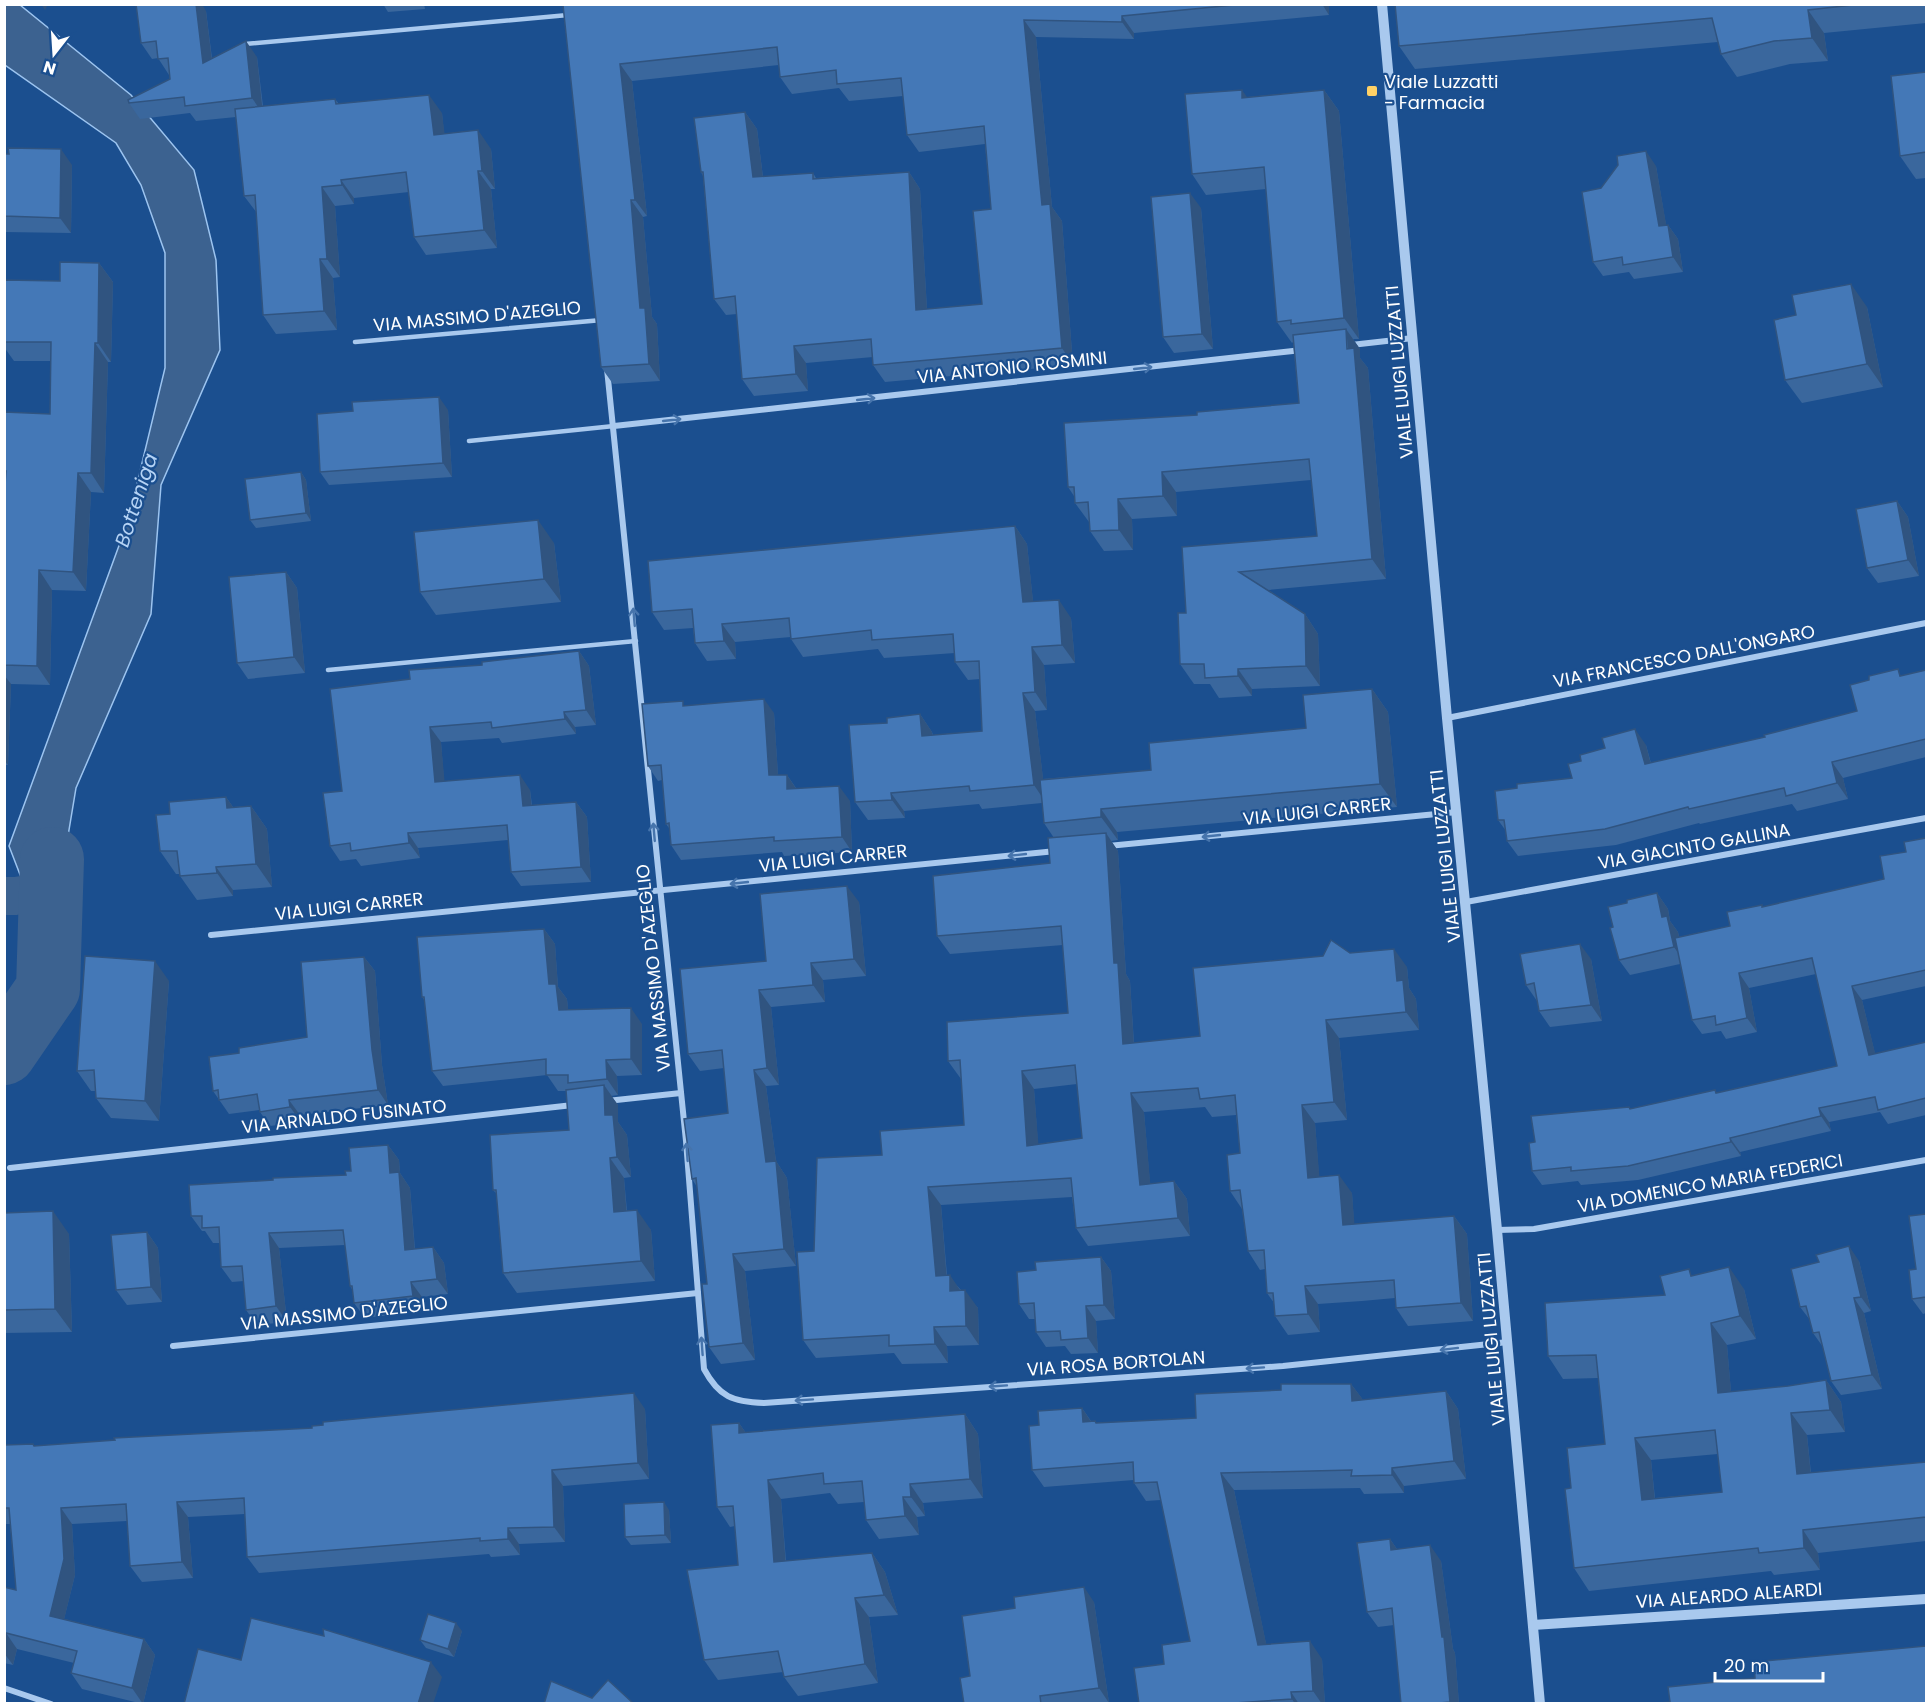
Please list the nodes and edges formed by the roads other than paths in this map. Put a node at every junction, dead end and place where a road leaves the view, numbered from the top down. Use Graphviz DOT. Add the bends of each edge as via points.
graph roads {
  1 [pos="566,4"];
  2 [pos="1382,4"];
  3 [pos="568,15"];
  4 [pos="569,27"];
  5 [pos="245,44"];
  6 [pos="601,308"];
  7 [pos="602,320"];
  8 [pos="603,332"];
  9 [pos="1413,338"];
  10 [pos="356,342"];
  11 [pos="1342,346"];
  12 [pos="1307,350"];
  13 [pos="607,367"];
  14 [pos="614,426"];
  15 [pos="469,441"];
  16 [pos="1926,623"];
  17 [pos="636,641"];
  18 [pos="328,670"];
  19 [pos="1448,718"];
  20 [pos="1457,812"];
  21 [pos="1926,818"];
  22 [pos="1100,847"];
  23 [pos="1064,850"];
  24 [pos="660,891"];
  25 [pos="1466,902"];
  26 [pos="212,935"];
  27 [pos="681,1093"];
  28 [pos="599,1102"];
  29 [pos="575,1105"];
  30 [pos="1926,1160"];
  31 [pos="10,1168"];
  32 [pos="1497,1230"];
  33 [pos="698,1293"];
  34 [pos="1508,1342"];
  35 [pos="173,1346"];
  36 [pos="726,1396"];
  37 [pos="1926,1599"];
  38 [pos="1533,1624"];
  39 [pos="4,1688"];
  40 [pos="51,1704"];
  41 [pos="1540,1704"];
  1 -- 3 [label="street"];
  2 -- 9 [label="street, VIALE LUIGI LUZZATTI"];
  3 -- 4 [label="street"];
  3 -- 5 [label="lane"];
  6 -- 7 [label="street, VIA MASSIMO D'AZEGLIO"];
  7 -- 8 [label="street, VIA MASSIMO D'AZEGLIO"];
  7 -- 10 [label="lane, VIA MASSIMO D'AZEGLIO"];
  9 -- 11 [label="street"];
  9 -- 19 [label="street, VIALE LUIGI LUZZATTI"];
  14 -- 12 [label="street, VIA ANTONIO ROSMINI, one-way"];
  13 -- 14 [label="street, VIA MASSIMO D'AZEGLIO"];
  14 -- 15 [label="lane"];
  17 -- 14 [label="street, VIA MASSIMO D'AZEGLIO, one-way"];
  16 -- 19 [label="street, VIA FRANCESCO DALL'ONGARO"];
  17 -- 18 [label="lane"];
  24 -- 17 [label="street, VIA MASSIMO D'AZEGLIO, one-way"];
  19 -- 20 [label="street, VIALE LUIGI LUZZATTI"];
  20 -- 22 [label="street, VIA LUIGI CARRER, one-way"];
  20 -- 25 [label="street, VIALE LUIGI LUZZATTI"];
  21 -- 25 [label="street, VIA GIACINTO GALLINA"];
  23 -- 24 [label="street, VIA LUIGI CARRER, one-way"];
  24 -- 26 [label="street, VIA LUIGI CARRER"];
  24 -- 27 [label="street, VIA MASSIMO D'AZEGLIO"];
  25 -- 32 [label="street, VIALE LUIGI LUZZATTI"];
  27 -- 28 [label="street"];
  33 -- 27 [label="street, VIA MASSIMO D'AZEGLIO, one-way"];
  29 -- 31 [label="street, VIA ARNALDO FUSINATO"];
  30 -- 32 [label="street, VIA DOMENICO MARIA FEDERICI" via="1534,1229"];
  32 -- 34 [label="street, VIALE LUIGI LUZZATTI"];
  33 -- 35 [label="street, VIA MASSIMO D'AZEGLIO"];
  36 -- 33 [label="street, VIA MASSIMO D'AZEGLIO, one-way" via="712,1385 704,1369"];
  34 -- 36 [label="street, VIA ROSA BORTOLAN, one-way" via="1283,1366 776,1402 744,1402"];
  34 -- 38 [label="street, VIALE LUIGI LUZZATTI"];
  37 -- 38 [label="street, VIA ALEARDO ALEARDI"];
  38 -- 41 [label="street, VIALE LUIGI LUZZATTI"];
  39 -- 40 [label="street"];
}
